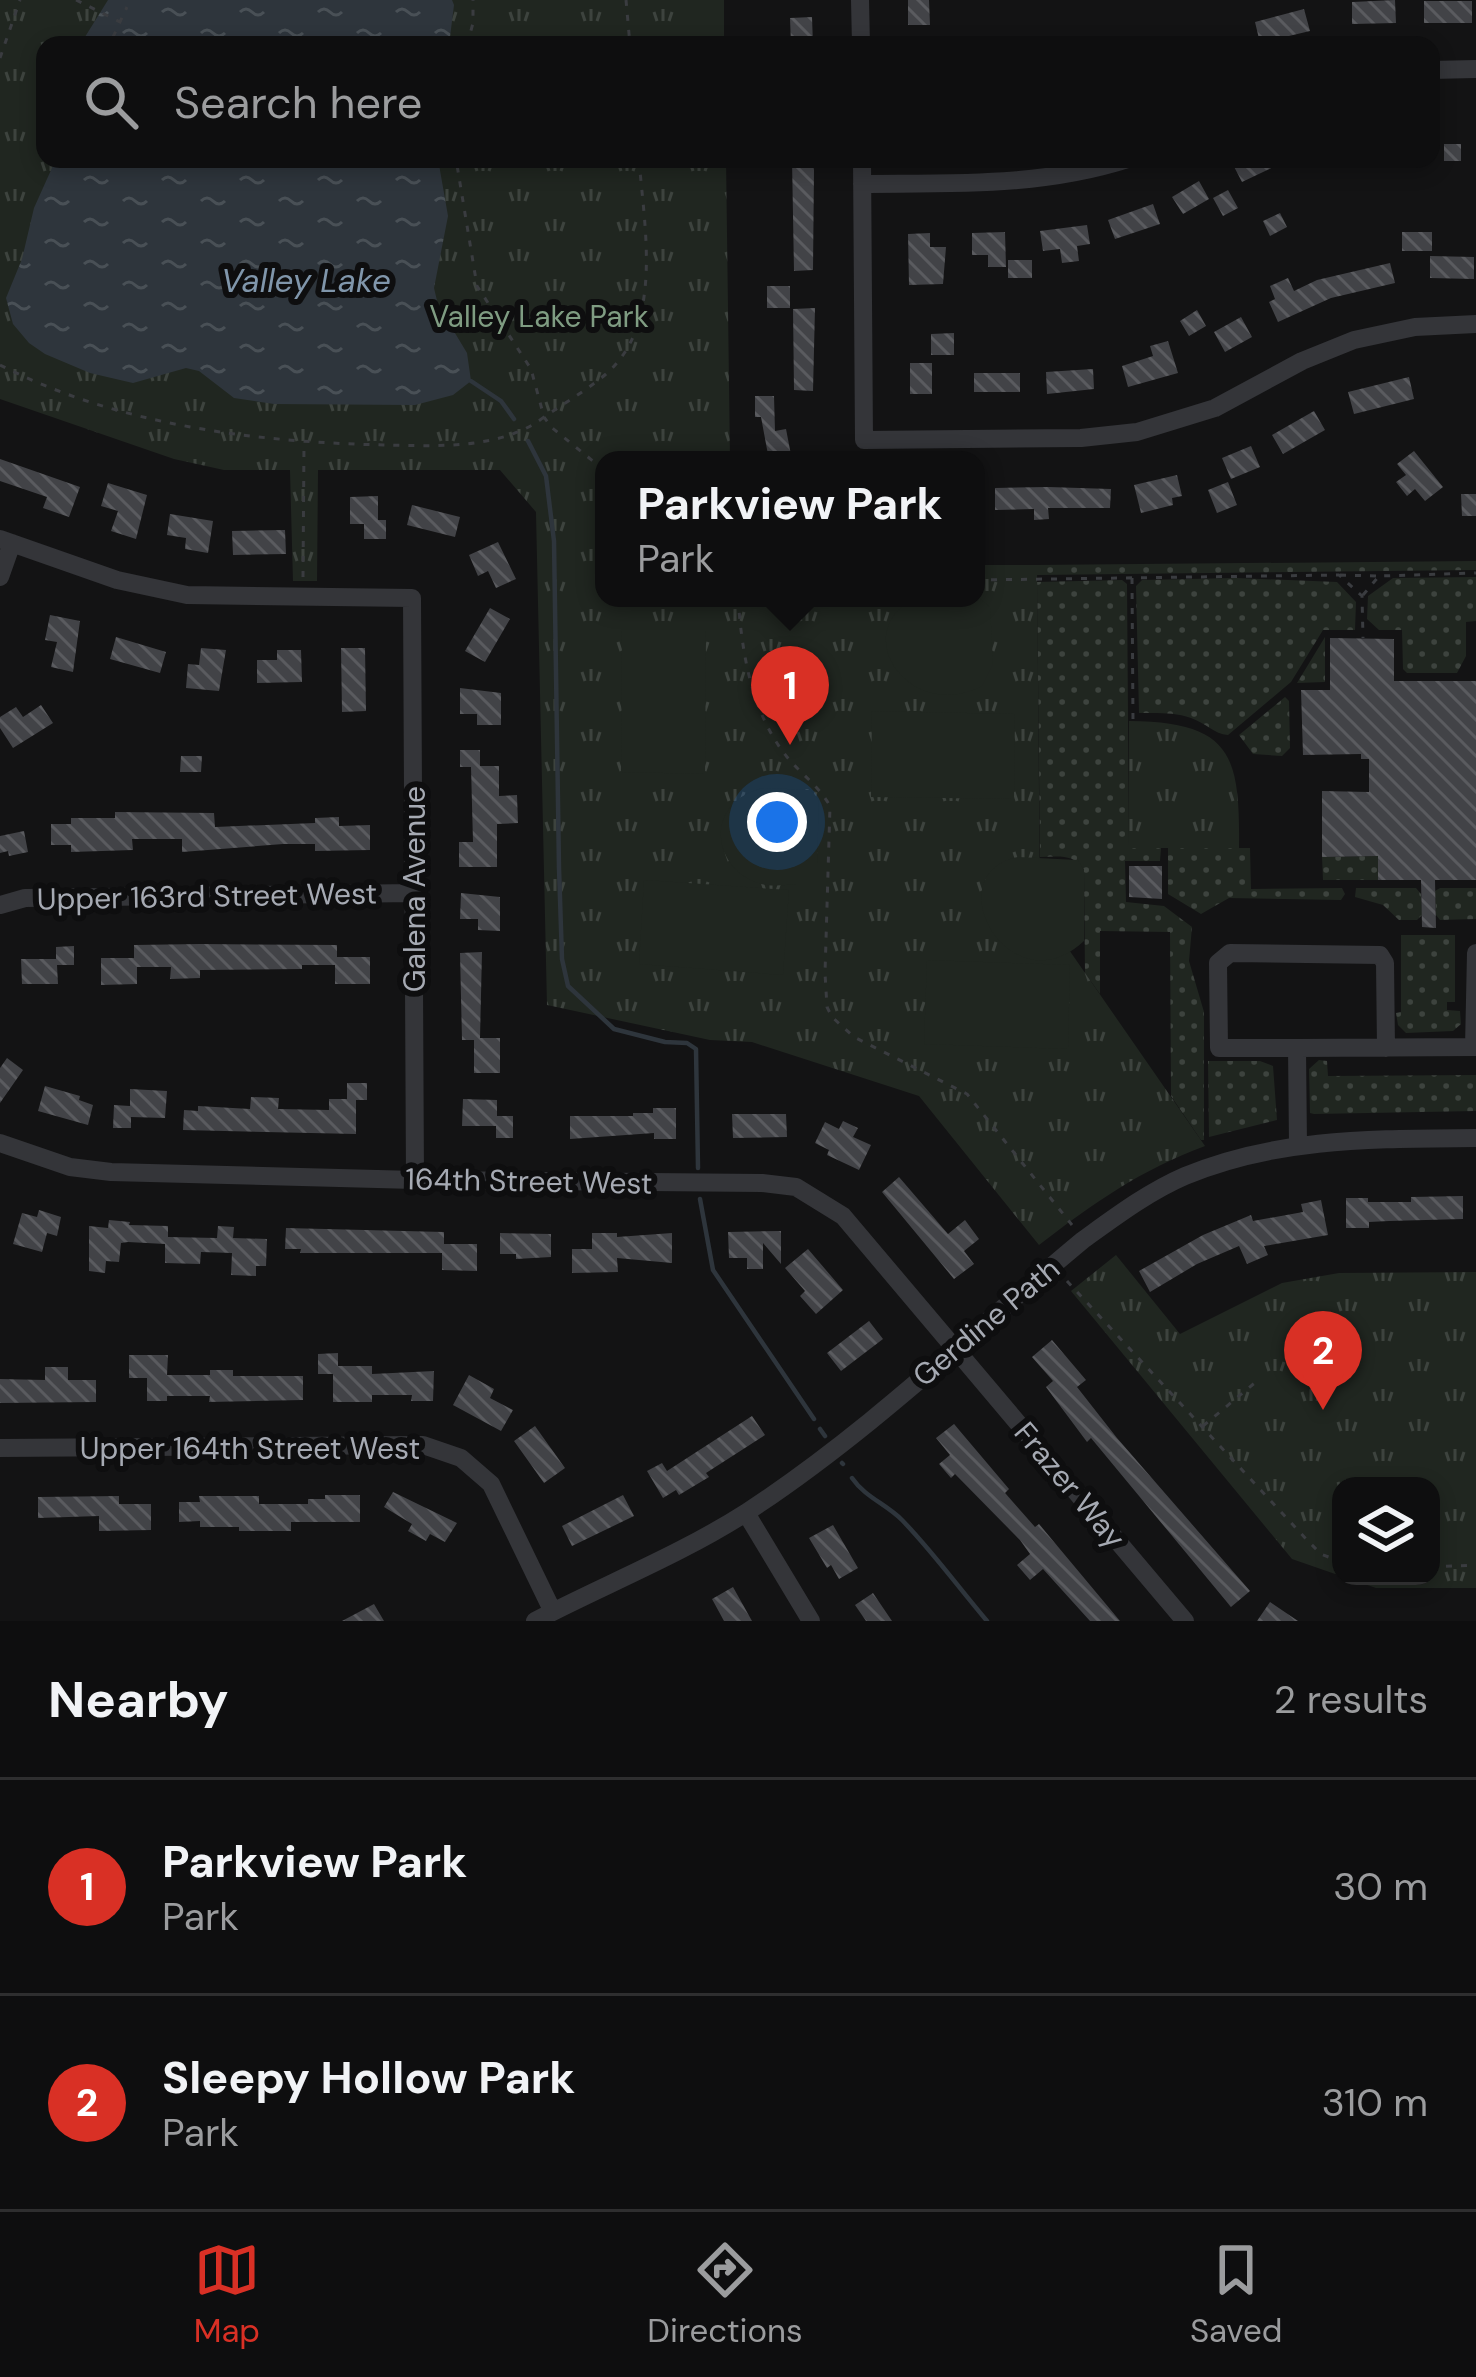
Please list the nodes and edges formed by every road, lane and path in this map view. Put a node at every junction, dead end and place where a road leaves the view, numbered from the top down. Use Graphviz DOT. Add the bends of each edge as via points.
graph roads {
  1 [pos="20,0"];
  2 [pos="76,0"];
  3 [pos="473,0"];
  4 [pos="626,0"];
  5 [pos="860,0"];
  6 [pos="128,7"];
  7 [pos="120,22"];
  8 [pos="113,36"];
  9 [pos="469,36"];
  10 [pos="629,36"];
  11 [pos="861,36"];
  12 [pos="0,58"];
  13 [pos="1476,69"];
  14 [pos="1440,70"];
  15 [pos="457,168"];
  16 [pos="639,168"];
  17 [pos="862,168"];
  18 [pos="1100,168"];
  19 [pos="862,184"];
  20 [pos="1476,324"];
  21 [pos="0,365"];
  22 [pos="544,417"];
  23 [pos="304,441"];
  24 [pos="595,463"];
  25 [pos="6,541"];
  26 [pos="1476,573"];
  27 [pos="1339,575"];
  28 [pos="1132,576"];
  29 [pos="1379,576"];
  30 [pos="0,577"];
  31 [pos="985,580"];
  32 [pos="303,596"];
  33 [pos="1362,596"];
  34 [pos="739,607"];
  35 [pos="1363,638"];
  36 [pos="1133,721"];
  37 [pos="414,893"];
  38 [pos="0,905"];
  39 [pos="1476,952"];
  40 [pos="1475,1047"];
  41 [pos="1297,1048"];
  42 [pos="1386,1048"];
  43 [pos="1476,1138"];
  44 [pos="0,1143"];
  45 [pos="1298,1145"];
  46 [pos="416,1180"];
  47 [pos="1083,1240"];
  48 [pos="1053,1265"];
  49 [pos="956,1348"];
  50 [pos="1257,1381"];
  51 [pos="1202,1427"];
  52 [pos="0,1448"];
  53 [pos="746,1513"];
  54 [pos="1332,1558"];
  55 [pos="1476,1565"];
  56 [pos="1440,1567"];
  57 [pos="544,1616"];
  58 [pos="811,1621"];
  59 [pos="1185,1621"];
  1 -- 12 [label="path"];
  2 -- 7 [label="path"];
  3 -- 9 [label="path"];
  4 -- 10 [label="path"];
  5 -- 11 [label="street"];
  6 -- 7 [label="path"];
  7 -- 8 [label="path"];
  13 -- 14 [label="street"];
  15 -- 22 [label="path" via="477,286 531,369"];
  16 -- 22 [label="path" via="645,286 634,340 609,372"];
  17 -- 19 [label="street"];
  18 -- 19 [label="street" via="1018,182"];
  19 -- 20 [label="street" via="863,440 1137,432 1215,408 1354,340"];
  21 -- 23 [label="path" via="132,413"];
  22 -- 23 [label="path" via="476,442"];
  22 -- 24 [label="path"];
  23 -- 32 [label="path"];
  25 -- 30 [label="street"];
  25 -- 32 [label="street" via="187,595"];
  26 -- 29 [label="path"];
  27 -- 28 [label="path"];
  27 -- 29 [label="path"];
  27 -- 33 [label="path"];
  28 -- 31 [label="path"];
  28 -- 36 [label="path"];
  29 -- 33 [label="path"];
  32 -- 37 [label="street, Galena Avenue" via="412,598"];
  33 -- 35 [label="path"];
  34 -- 47 [label="path" via="757,706 830,806 825,974 832,1017 854,1037 974,1100"];
  37 -- 38 [label="street, Upper 163rd Street West" via="25,898"];
  37 -- 46 [label="street, Galena Avenue"];
  39 -- 40 [label="street"];
  40 -- 42 [label="street"];
  41 -- 42 [label="street"];
  41 -- 42 [label="street" via="1219,1048 1218,963 1230,953 1380,955"];
  41 -- 45 [label="street"];
  43 -- 45 [label="street, Gerdine Path"];
  44 -- 46 [label="street, 164th Street West" via="111,1172"];
  45 -- 47 [label="street, Gerdine Path" via="1183,1177"];
  46 -- 49 [label="street, 164th Street West" via="796,1187 843,1216"];
  47 -- 48 [label="street, Gerdine Path"];
  48 -- 49 [label="street, Gerdine Path"];
  48 -- 51 [label="path"];
  49 -- 53 [label="street, Gerdine Path"];
  49 -- 59 [label="street, Frazer Way"];
  50 -- 51 [label="path"];
  51 -- 54 [label="path"];
  52 -- 57 [label="street, Upper 164th Street West" via="423,1445 461,1458 491,1484"];
  53 -- 57 [label="street, Gerdine Path"];
  53 -- 58 [label="street"];
  55 -- 56 [label="path"];
}
